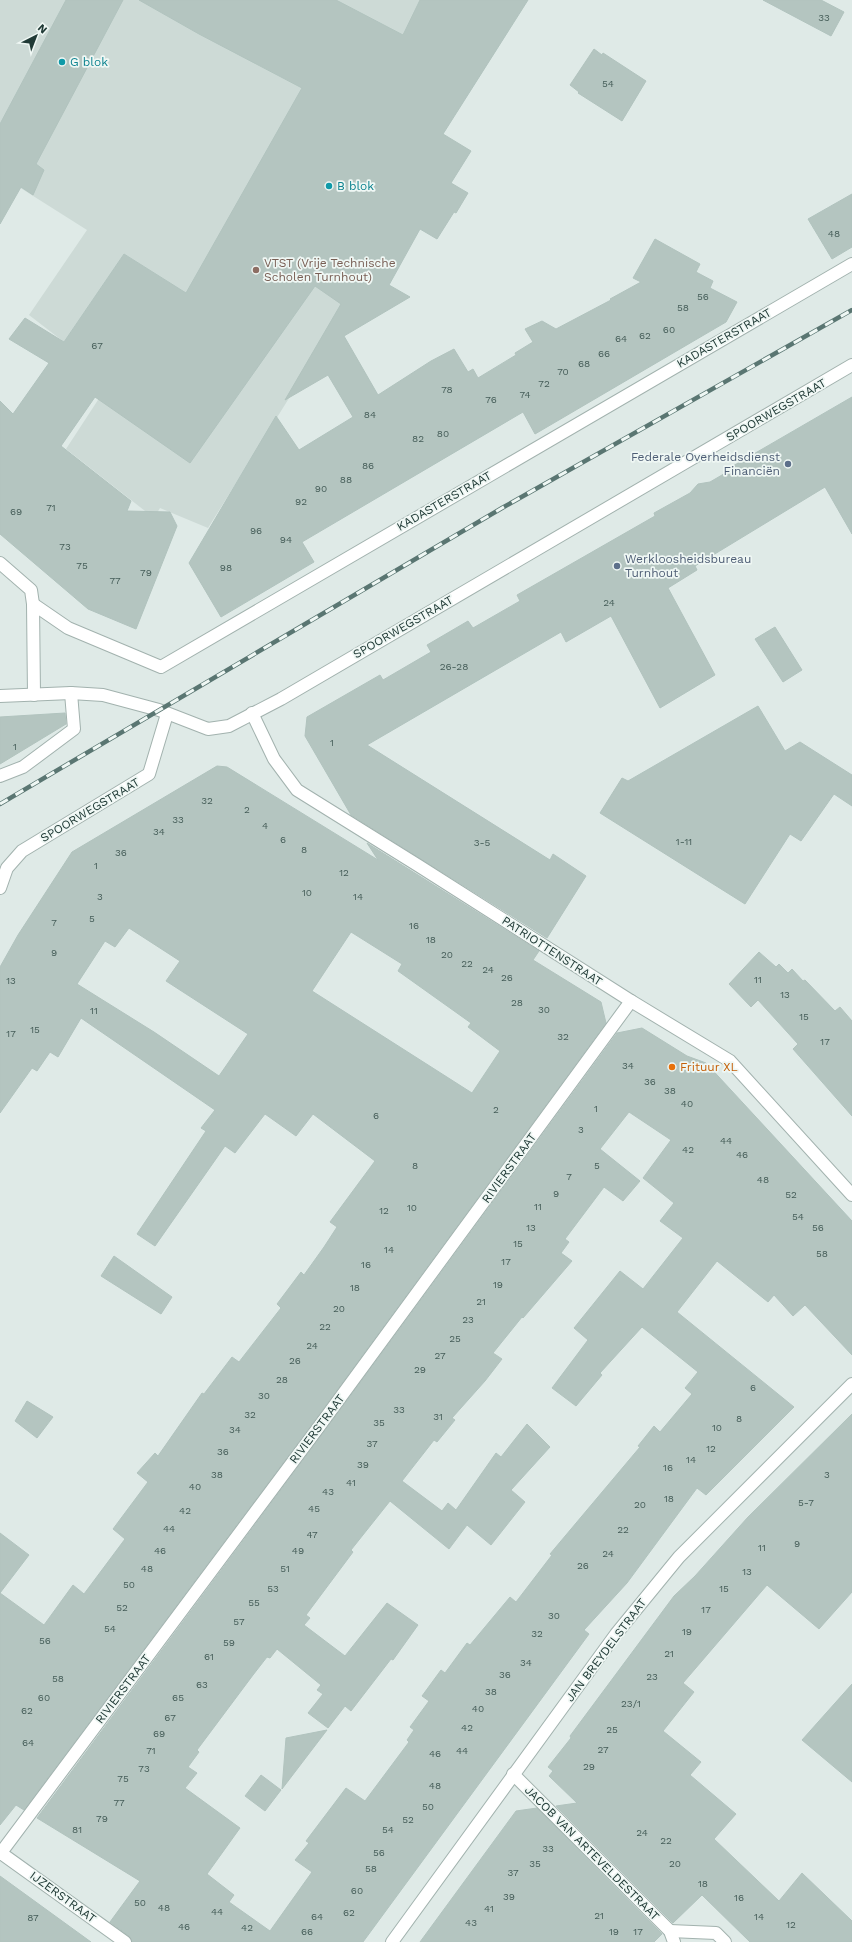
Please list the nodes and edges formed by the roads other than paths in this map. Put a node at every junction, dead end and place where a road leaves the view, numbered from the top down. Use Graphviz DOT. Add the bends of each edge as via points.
graph roads {
  1 [pos="852,264"];
  2 [pos="852,365"];
  3 [pos="0,563"];
  4 [pos="32,604"];
  5 [pos="70,693"];
  6 [pos="34,695"];
  7 [pos="0,696"];
  8 [pos="252,713"];
  9 [pos="167,714"];
  10 [pos="0,776"];
  11 [pos="0,888"];
  12 [pos="631,1001"];
  13 [pos="852,1195"];
  14 [pos="852,1384"];
  15 [pos="514,1774"];
  16 [pos="1,1854"];
  17 [pos="672,1936"];
  18 [pos="125,1942"];
  19 [pos="392,1942"];
  20 [pos="725,1942"];
  1 -- 4 [label="street, KADASTERSTRAAT" via="161,667 68,628"];
  2 -- 8 [label="street, SPOORWEGSTRAAT" via="301,687"];
  3 -- 4 [label="street" via="31,590"];
  4 -- 6 [label="street"];
  5 -- 6 [label="street"];
  5 -- 9 [label="street" via="103,695"];
  5 -- 10 [label="street" via="74,729 22,767"];
  6 -- 7 [label="street"];
  8 -- 9 [label="street, SPOORWEGSTRAAT" via="229,726 208,729"];
  8 -- 12 [label="street, PATRIOTTENSTRAAT" via="274,759 297,790"];
  9 -- 11 [label="street, SPOORWEGSTRAAT" via="149,774 22,851 7,868"];
  12 -- 13 [label="street, PATRIOTTENSTRAAT" via="730,1061"];
  12 -- 16 [label="street, RIVIERSTRAAT"];
  14 -- 15 [label="street, JAN BREYDELSTRAAT" via="679,1557 616,1634"];
  15 -- 17 [label="street, JACOB VAN ARTEVELDESTRAAT"];
  15 -- 19 [label="street, JAN BREYDELSTRAAT"];
  16 -- 18 [label="street, IJZERSTRAAT"];
  17 -- 20 [label="street, JACOB VAN ARTEVELDESTRAAT" via="716,1933"];
}
